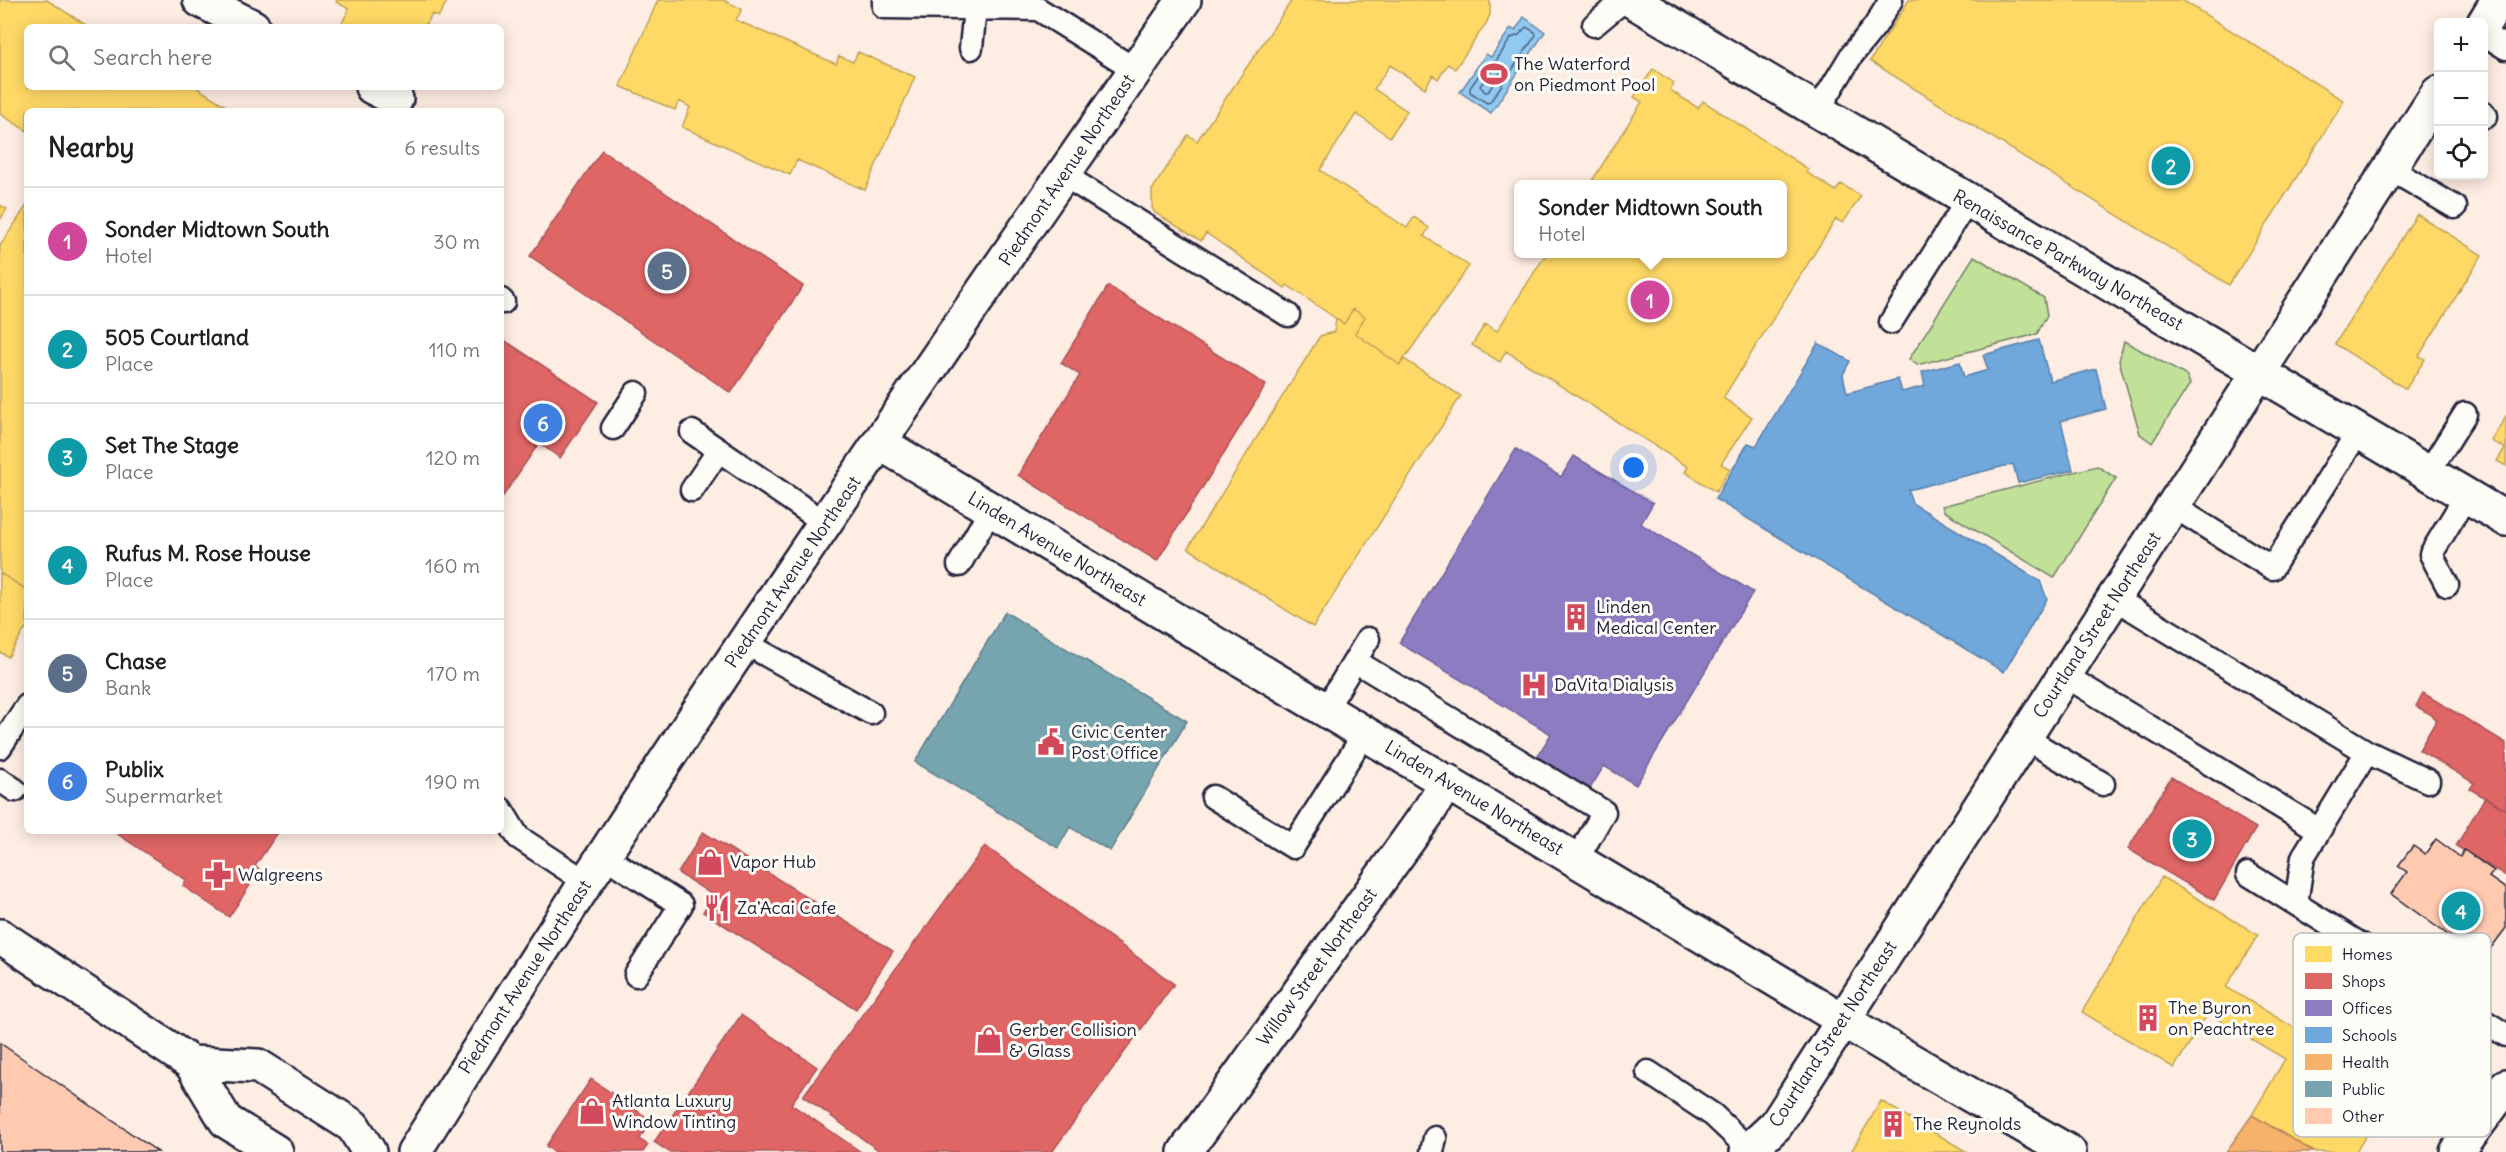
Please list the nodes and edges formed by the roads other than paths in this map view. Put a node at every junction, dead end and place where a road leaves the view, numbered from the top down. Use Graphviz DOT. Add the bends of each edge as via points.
graph roads {
  1 [pos="200,0"];
  2 [pos="1184,0"];
  3 [pos="1624,0"];
  4 [pos="1631,0"];
  5 [pos="1891,0"];
  6 [pos="2498,0"];
  7 [pos="884,4"];
  8 [pos="1040,4"];
  9 [pos="975,8"];
  10 [pos="2487,18"];
  11 [pos="247,24"];
  12 [pos="1594,25"];
  13 [pos="2488,37"];
  14 [pos="971,48"];
  15 [pos="2506,48"];
  16 [pos="1136,70"];
  17 [pos="2434,101"];
  18 [pos="1817,112"];
  19 [pos="2390,169"];
  20 [pos="1062,174"];
  21 [pos="1967,201"];
  22 [pos="2455,207"];
  23 [pos="1288,315"];
  24 [pos="1891,322"];
  25 [pos="2259,373"];
  26 [pos="636,393"];
  27 [pos="2465,414"];
  28 [pos="613,428"];
  29 [pos="692,432"];
  30 [pos="2358,432"];
  31 [pos="880,443"];
  32 [pos="719,450"];
  33 [pos="2428,473"];
  34 [pos="692,490"];
  35 [pos="2466,496"];
  36 [pos="2173,506"];
  37 [pos="991,509"];
  38 [pos="2506,519"];
  39 [pos="825,523"];
  40 [pos="958,565"];
  41 [pos="2447,585"];
  42 [pos="2114,598"];
  43 [pos="1368,639"];
  44 [pos="745,643"];
  45 [pos="1355,661"];
  46 [pos="2064,675"];
  47 [pos="1326,709"];
  48 [pos="24,711"];
  49 [pos="871,713"];
  50 [pos="1365,733"];
  51 [pos="2025,738"];
  52 [pos="0,747"];
  53 [pos="2367,752"];
  54 [pos="1447,781"];
  55 [pos="2428,781"];
  56 [pos="2103,784"];
  57 [pos="1213,797"];
  58 [pos="504,814"];
  59 [pos="2319,830"];
  60 [pos="604,855"];
  61 [pos="1576,859"];
  62 [pos="2248,874"];
  63 [pos="586,882"];
  64 [pos="2296,904"];
  65 [pos="2342,933"];
  66 [pos="0,936"];
  67 [pos="636,975"];
  68 [pos="1844,1019"];
  69 [pos="2491,1026"];
  70 [pos="2506,1035"];
  71 [pos="191,1063"];
  72 [pos="1648,1072"];
  73 [pos="2506,1086"];
  74 [pos="2491,1106"];
  75 [pos="2468,1137"];
  76 [pos="1748,1151"];
  77 [pos="276,1152"];
  78 [pos="369,1152"];
  79 [pos="414,1152"];
  80 [pos="1185,1152"];
  81 [pos="2069,1152"];
  82 [pos="2457,1152"];
  1 -- 11 [label="main road"];
  2 -- 16 [label="main road, Piedmont Avenue Northeast"];
  3 -- 12 [label="lane"];
  4 -- 18 [label="main road, Renaissance Parkway Northeast"];
  5 -- 18 [label="lane"];
  6 -- 10 [label="main road"];
  7 -- 9 [label="lane"];
  8 -- 9 [label="lane"];
  8 -- 16 [label="lane"];
  9 -- 14 [label="lane"];
  13 -- 15 [label="lane"];
  16 -- 20 [label="main road, Piedmont Avenue Northeast"];
  17 -- 19 [label="main road, Courtland Street Northeast"];
  18 -- 21 [label="main road, Renaissance Parkway Northeast"];
  19 -- 22 [label="lane"];
  19 -- 25 [label="main road, Courtland Street Northeast"];
  20 -- 23 [label="lane"];
  20 -- 31 [label="main road, Piedmont Avenue Northeast"];
  21 -- 24 [label="lane"];
  21 -- 25 [label="main road, Renaissance Parkway Northeast"];
  25 -- 30 [label="main road, Renaissance Parkway Northeast"];
  25 -- 36 [label="main road, Courtland Street Northeast"];
  26 -- 28 [label="lane"];
  27 -- 33 [label="lane"];
  29 -- 32 [label="lane"];
  30 -- 33 [label="main road, Renaissance Parkway Northeast"];
  30 -- 36 [label="lane" via="2272,568"];
  31 -- 37 [label="main road, Linden Avenue Northeast"];
  31 -- 39 [label="main road, Piedmont Avenue Northeast"];
  32 -- 34 [label="lane"];
  32 -- 39 [label="lane"];
  33 -- 35 [label="main road, Renaissance Parkway Northeast"];
  35 -- 38 [label="main road, Renaissance Parkway Northeast"];
  35 -- 41 [label="lane" via="2431,554"];
  36 -- 42 [label="main road, Courtland Street Northeast"];
  37 -- 40 [label="lane"];
  37 -- 47 [label="main road, Linden Avenue Northeast"];
  39 -- 44 [label="main road, Piedmont Avenue Northeast"];
  42 -- 46 [label="main road, Courtland Street Northeast"];
  42 -- 53 [label="lane"];
  43 -- 45 [label="lane"];
  44 -- 49 [label="lane"];
  44 -- 60 [label="main road, Piedmont Avenue Northeast"];
  45 -- 47 [label="lane"];
  45 -- 61 [label="lane" via="1604,812"];
  46 -- 51 [label="main road, Courtland Street Northeast"];
  46 -- 59 [label="lane"];
  47 -- 50 [label="main road, Linden Avenue Northeast"];
  48 -- 52 [label="lane"];
  50 -- 54 [label="main road, Linden Avenue Northeast"];
  50 -- 57 [label="lane" via="1293,848"];
  51 -- 56 [label="lane"];
  51 -- 68 [label="main road, Courtland Street Northeast"];
  53 -- 55 [label="lane"];
  53 -- 59 [label="lane"];
  54 -- 61 [label="main road, Linden Avenue Northeast"];
  54 -- 80 [label="main road, Willow Street Northeast" via="1284,1026 1217,1088"];
  58 -- 63 [label="lane" via="518,837"];
  59 -- 64 [label="lane" via="2303,857"];
  60 -- 63 [label="main road, Piedmont Avenue Northeast"];
  60 -- 67 [label="lane" via="681,905"];
  61 -- 68 [label="main road, Linden Avenue Northeast"];
  62 -- 64 [label="lane"];
  63 -- 79 [label="main road, Piedmont Avenue Northeast"];
  64 -- 65 [label="lane"];
  66 -- 71 [label="main road"];
  68 -- 76 [label="main road, Courtland Street Northeast" via="1776,1125"];
  68 -- 81 [label="main road, Linden Avenue Northeast"];
  69 -- 70 [label="lane"];
  71 -- 77 [label="main road" via="226,1121"];
  71 -- 78 [label="main road" via="258,1066 353,1126"];
  72 -- 76 [label="lane" via="1713,1115"];
  73 -- 74 [label="main road"];
  75 -- 82 [label="main road"];
}
